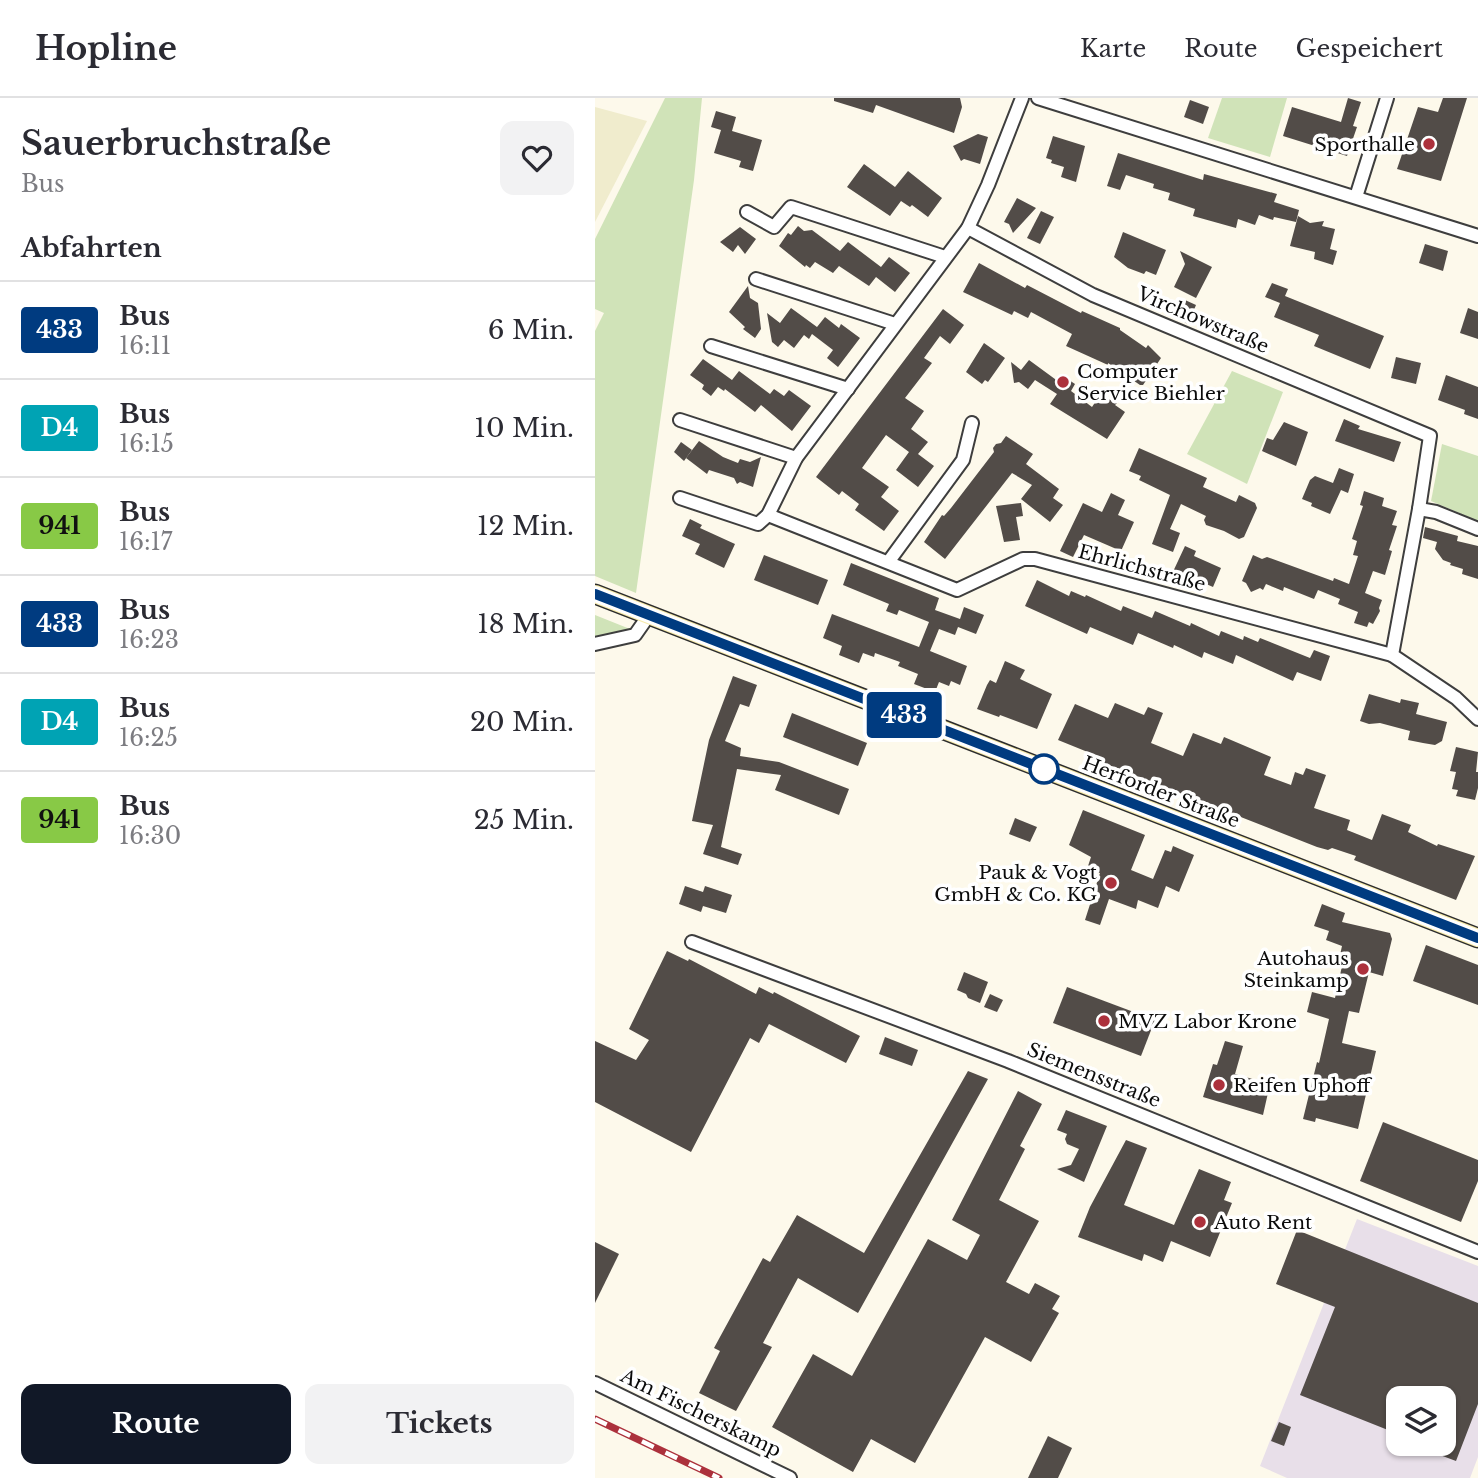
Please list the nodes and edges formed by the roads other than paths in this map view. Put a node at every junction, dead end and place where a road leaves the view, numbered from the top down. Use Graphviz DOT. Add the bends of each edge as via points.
graph roads {
  1 [pos="1022,98"];
  2 [pos="1387,98"];
  3 [pos="1045,99"];
  4 [pos="1356,197"];
  5 [pos="747,212"];
  6 [pos="968,228"];
  7 [pos="1478,236"];
  8 [pos="945,257"];
  9 [pos="756,279"];
  10 [pos="895,324"];
  11 [pos="711,346"];
  12 [pos="848,389"];
  13 [pos="680,420"];
  14 [pos="972,423"];
  15 [pos="796,458"];
  16 [pos="680,498"];
  17 [pos="1419,509"];
  18 [pos="768,515"];
  19 [pos="1478,529"];
  20 [pos="889,561"];
  21 [pos="595,594"];
  22 [pos="649,615"];
  23 [pos="595,645"];
  24 [pos="1392,656"];
  25 [pos="1478,719"];
  26 [pos="1478,938"];
  27 [pos="692,942"];
  28 [pos="1478,1252"];
  29 [pos="595,1383"];
  30 [pos="790,1478"];
  1 -- 6 [label="street"];
  2 -- 4 [label="street"];
  3 -- 4 [label="street"];
  4 -- 7 [label="street"];
  5 -- 8 [label="street" via="774,227 791,207"];
  6 -- 8 [label="street"];
  6 -- 17 [label="street, Virchowstraße" via="1093,295 1430,436"];
  8 -- 10 [label="street"];
  9 -- 10 [label="street"];
  10 -- 12 [label="street"];
  11 -- 12 [label="street"];
  12 -- 15 [label="street"];
  13 -- 15 [label="street"];
  14 -- 20 [label="street" via="963,460"];
  15 -- 18 [label="street"];
  16 -- 18 [label="street" via="758,524"];
  17 -- 19 [label="street"];
  17 -- 24 [label="street"];
  18 -- 20 [label="street, Ehrlichstraße"];
  20 -- 24 [label="street, Ehrlichstraße" via="957,590 1023,559 1035,559"];
  21 -- 22 [label="main road, Herforder Straße"];
  22 -- 23 [label="street" via="635,635"];
  22 -- 26 [label="main road, Herforder Straße"];
  24 -- 25 [label="street, Ehrlichstraße" via="1456,698"];
  27 -- 28 [label="street, Siemensstraße" via="1008,1061"];
  29 -- 30 [label="street, Am Fischerskamp"];
}
